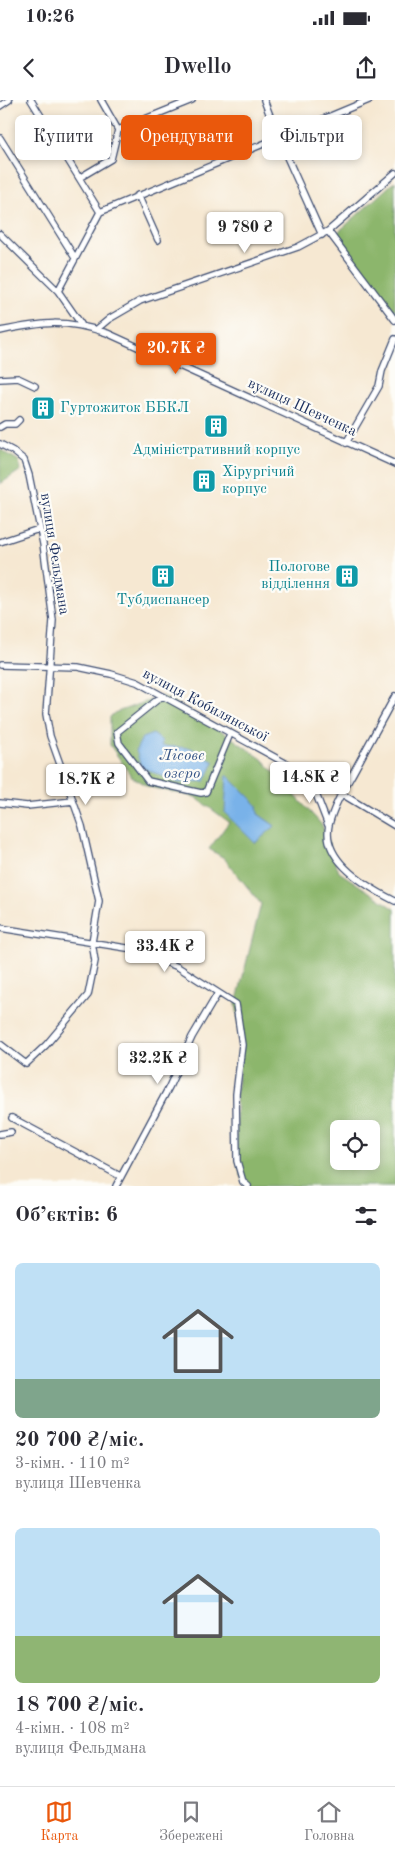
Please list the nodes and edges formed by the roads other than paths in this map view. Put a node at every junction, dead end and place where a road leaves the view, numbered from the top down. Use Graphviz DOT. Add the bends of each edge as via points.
graph roads {
  1 [pos="9,100"];
  2 [pos="31,100"];
  3 [pos="101,100"];
  4 [pos="192,100"];
  5 [pos="264,100"];
  6 [pos="370,100"];
  7 [pos="0,106"];
  8 [pos="270,115"];
  9 [pos="333,115"];
  10 [pos="118,130"];
  11 [pos="0,138"];
  12 [pos="262,144"];
  13 [pos="289,160"];
  14 [pos="395,174"];
  15 [pos="79,178"];
  16 [pos="138,195"];
  17 [pos="100,212"];
  18 [pos="325,233"];
  19 [pos="0,234"];
  20 [pos="158,240"];
  21 [pos="75,258"];
  22 [pos="58,291"];
  23 [pos="395,320"];
  24 [pos="81,324"];
  25 [pos="97,329"];
  26 [pos="0,331"];
  27 [pos="395,339"];
  28 [pos="0,378"];
  29 [pos="35,386"];
  30 [pos="19,420"];
  31 [pos="0,427"];
  32 [pos="346,443"];
  33 [pos="0,444"];
  34 [pos="395,464"];
  35 [pos="39,529"];
  36 [pos="0,542"];
  37 [pos="0,665"];
  38 [pos="49,668"];
  39 [pos="162,696"];
  40 [pos="395,696"];
  41 [pos="230,734"];
  42 [pos="309,776"];
  43 [pos="342,794"];
  44 [pos="73,801"];
  45 [pos="0,803"];
  46 [pos="395,826"];
  47 [pos="328,827"];
  48 [pos="395,901"];
  49 [pos="0,928"];
  50 [pos="92,942"];
  51 [pos="218,993"];
  52 [pos="0,1044"];
  53 [pos="12,1118"];
  54 [pos="11,1132"];
  55 [pos="0,1134"];
  56 [pos="120,1176"];
  57 [pos="116,1186"];
  58 [pos="248,1186"];
  1 -- 7 [label="street"];
  2 -- 15 [label="street"];
  3 -- 10 [label="street"];
  4 -- 10 [label="street"];
  5 -- 8 [label="street"];
  6 -- 9 [label="street"];
  10 -- 15 [label="street" via="110,159"];
  11 -- 21 [label="street"];
  12 -- 16 [label="street"];
  13 -- 18 [label="street"];
  14 -- 18 [label="street"];
  15 -- 17 [label="street"];
  16 -- 17 [label="street"];
  16 -- 20 [label="street"];
  17 -- 21 [label="street"];
  18 -- 23 [label="street"];
  18 -- 25 [label="street" via="298,247 140,301"];
  19 -- 22 [label="street"];
  21 -- 22 [label="street"];
  22 -- 24 [label="street"];
  24 -- 25 [label="street, вулиця Шевченка"];
  24 -- 26 [label="street, вулиця Шевченка" via="39,322"];
  25 -- 32 [label="street, вулиця Шевченка"];
  27 -- 32 [label="street" via="379,386"];
  28 -- 29 [label="street" via="18,378"];
  30 -- 31 [label="street"];
  32 -- 34 [label="street, вулиця Шевченка"];
  33 -- 35 [label="street, вулиця Фельдмана" via="24,460"];
  35 -- 36 [label="street"];
  35 -- 38 [label="street, вулиця Фельдмана" via="53,620"];
  37 -- 38 [label="street, вулиця Кобилянської"];
  38 -- 39 [label="street, вулиця Кобилянської" via="78,667 112,674"];
  38 -- 44 [label="street, вулиця Фельдмана" via="46,714 50,736"];
  39 -- 41 [label="street, вулиця Кобилянської"];
  39 -- 41 [label="street" via="118,732 119,743 148,781 206,792"];
  40 -- 43 [label="street"];
  41 -- 42 [label="street, вулиця Кобилянської"];
  42 -- 43 [label="street, вулиця Кобилянської"];
  42 -- 47 [label="street" via="324,808"];
  43 -- 46 [label="street, вулиця Кобилянської"];
  43 -- 47 [label="street"];
  44 -- 45 [label="street" via="27,806"];
  44 -- 50 [label="street, вулиця Фельдмана" via="99,901"];
  47 -- 48 [label="street" via="337,856 350,873"];
  49 -- 50 [label="street"];
  50 -- 51 [label="street" via="153,956 178,967"];
  50 -- 52 [label="street, вулиця Фельдмана" via="95,961 88,995 46,1045 26,1064"];
  51 -- 56 [label="street"];
  51 -- 58 [label="street" via="236,1004 242,1045 236,1094 237,1161 243,1182"];
  53 -- 56 [label="street"];
  54 -- 55 [label="street"];
  56 -- 57 [label="street"];
}
